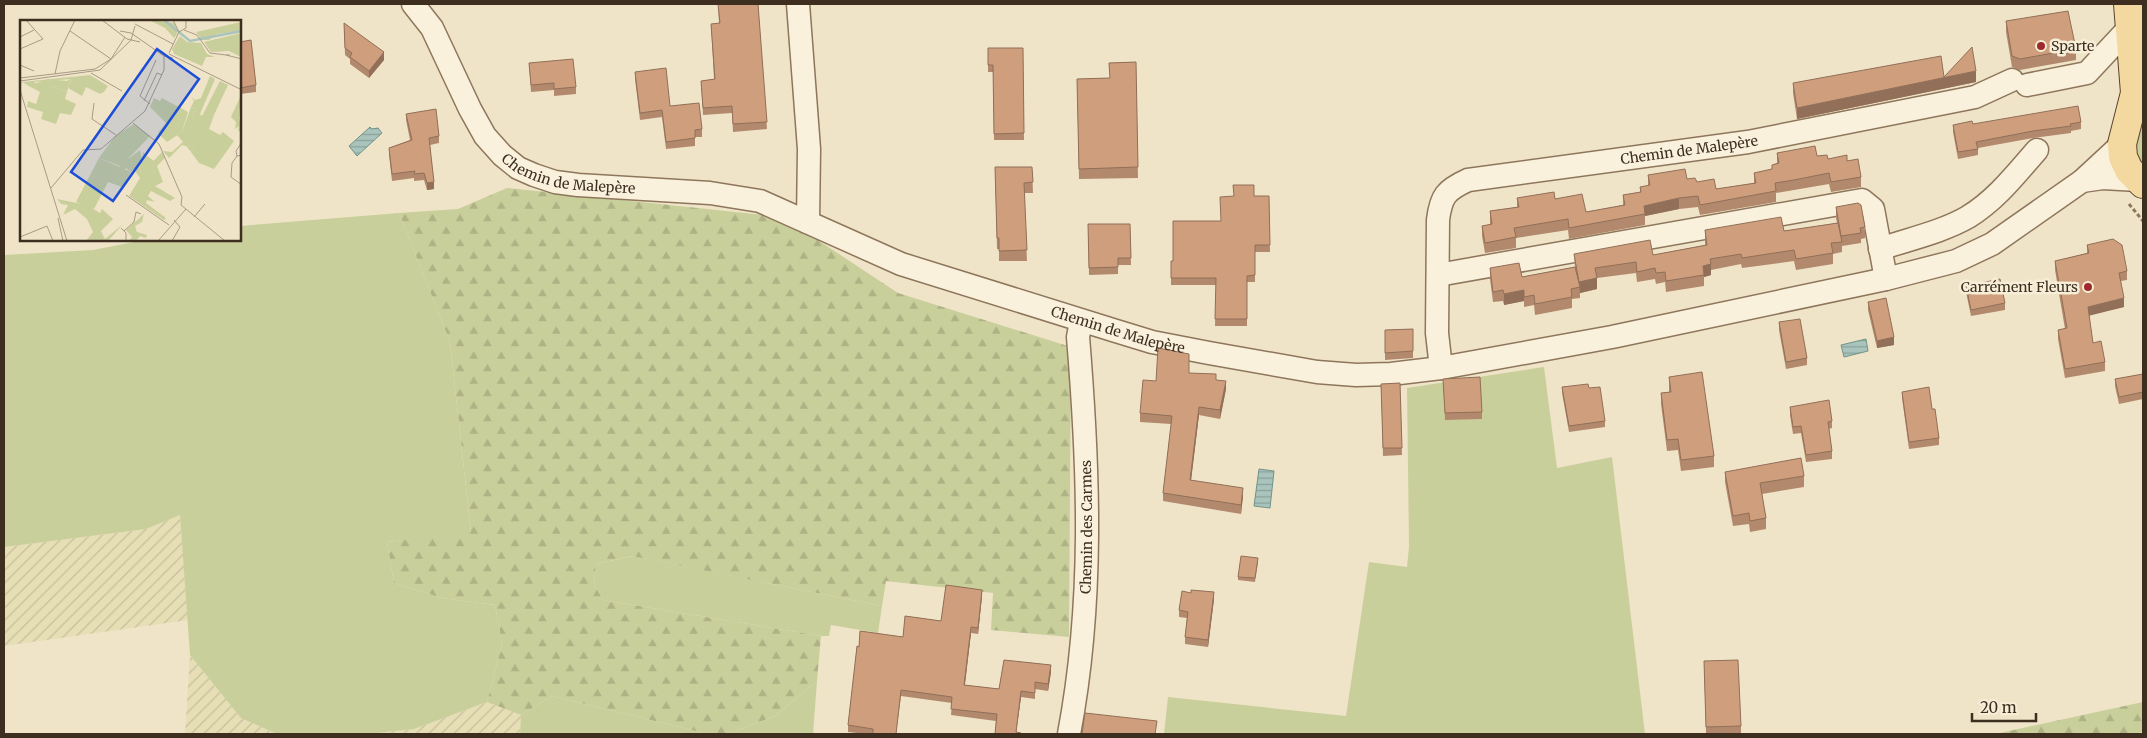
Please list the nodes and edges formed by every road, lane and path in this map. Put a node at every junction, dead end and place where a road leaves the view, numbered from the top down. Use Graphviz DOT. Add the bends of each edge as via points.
graph roads {
  1 [pos="413,4"];
  2 [pos="798,4"];
  3 [pos="2129,16"];
  4 [pos="2143,54"];
  5 [pos="2131,126"];
  6 [pos="2037,150"];
  7 [pos="2082,181"];
  8 [pos="2136,189"];
  9 [pos="2143,221"];
  10 [pos="808,222"];
  11 [pos="1880,249"];
  12 [pos="1438,275"];
  13 [pos="1886,279"];
  14 [pos="1081,321"];
  15 [pos="1441,368"];
  16 [pos="1070,734"];
  1 -- 10 [label="street, Chemin de Malepère" via="432,28 485,136 518,168 555,182 578,185 744,197"];
  2 -- 10 [label="street" via="808,149"];
  3 -- 4 [label="main road"];
  3 -- 5 [label="main road" via="2135,69"];
  3 -- 12 [label="street, Chemin de Malepère" via="2087,73 2020,82 1975,97 1748,142 1468,180 1454,186 1440,204"];
  5 -- 7 [label="street, Chemin de Malepère"];
  5 -- 8 [label="main road" via="2123,157"];
  6 -- 11 [label="street" via="2003,190 1968,217"];
  7 -- 8 [label="street, Chemin de Malepère" via="2103,178"];
  7 -- 13 [label="street, Chemin de Malepère" via="1992,244 1956,260"];
  8 -- 9 [label="path"];
  10 -- 14 [label="street, Chemin de Malepère" via="901,264"];
  11 -- 12 [label="street" via="1873,210 1862,200"];
  11 -- 13 [label="street"];
  12 -- 15 [label="street, Chemin de Malepère" via="1437,332"];
  13 -- 15 [label="street, Chemin de Malepère" via="1612,337"];
  14 -- 15 [label="street, Chemin de Malepère" via="1152,342 1317,372 1356,376"];
  14 -- 16 [label="street, Chemin des Carmes" via="1078,337 1087,462 1088,557 1083,646"];
}
